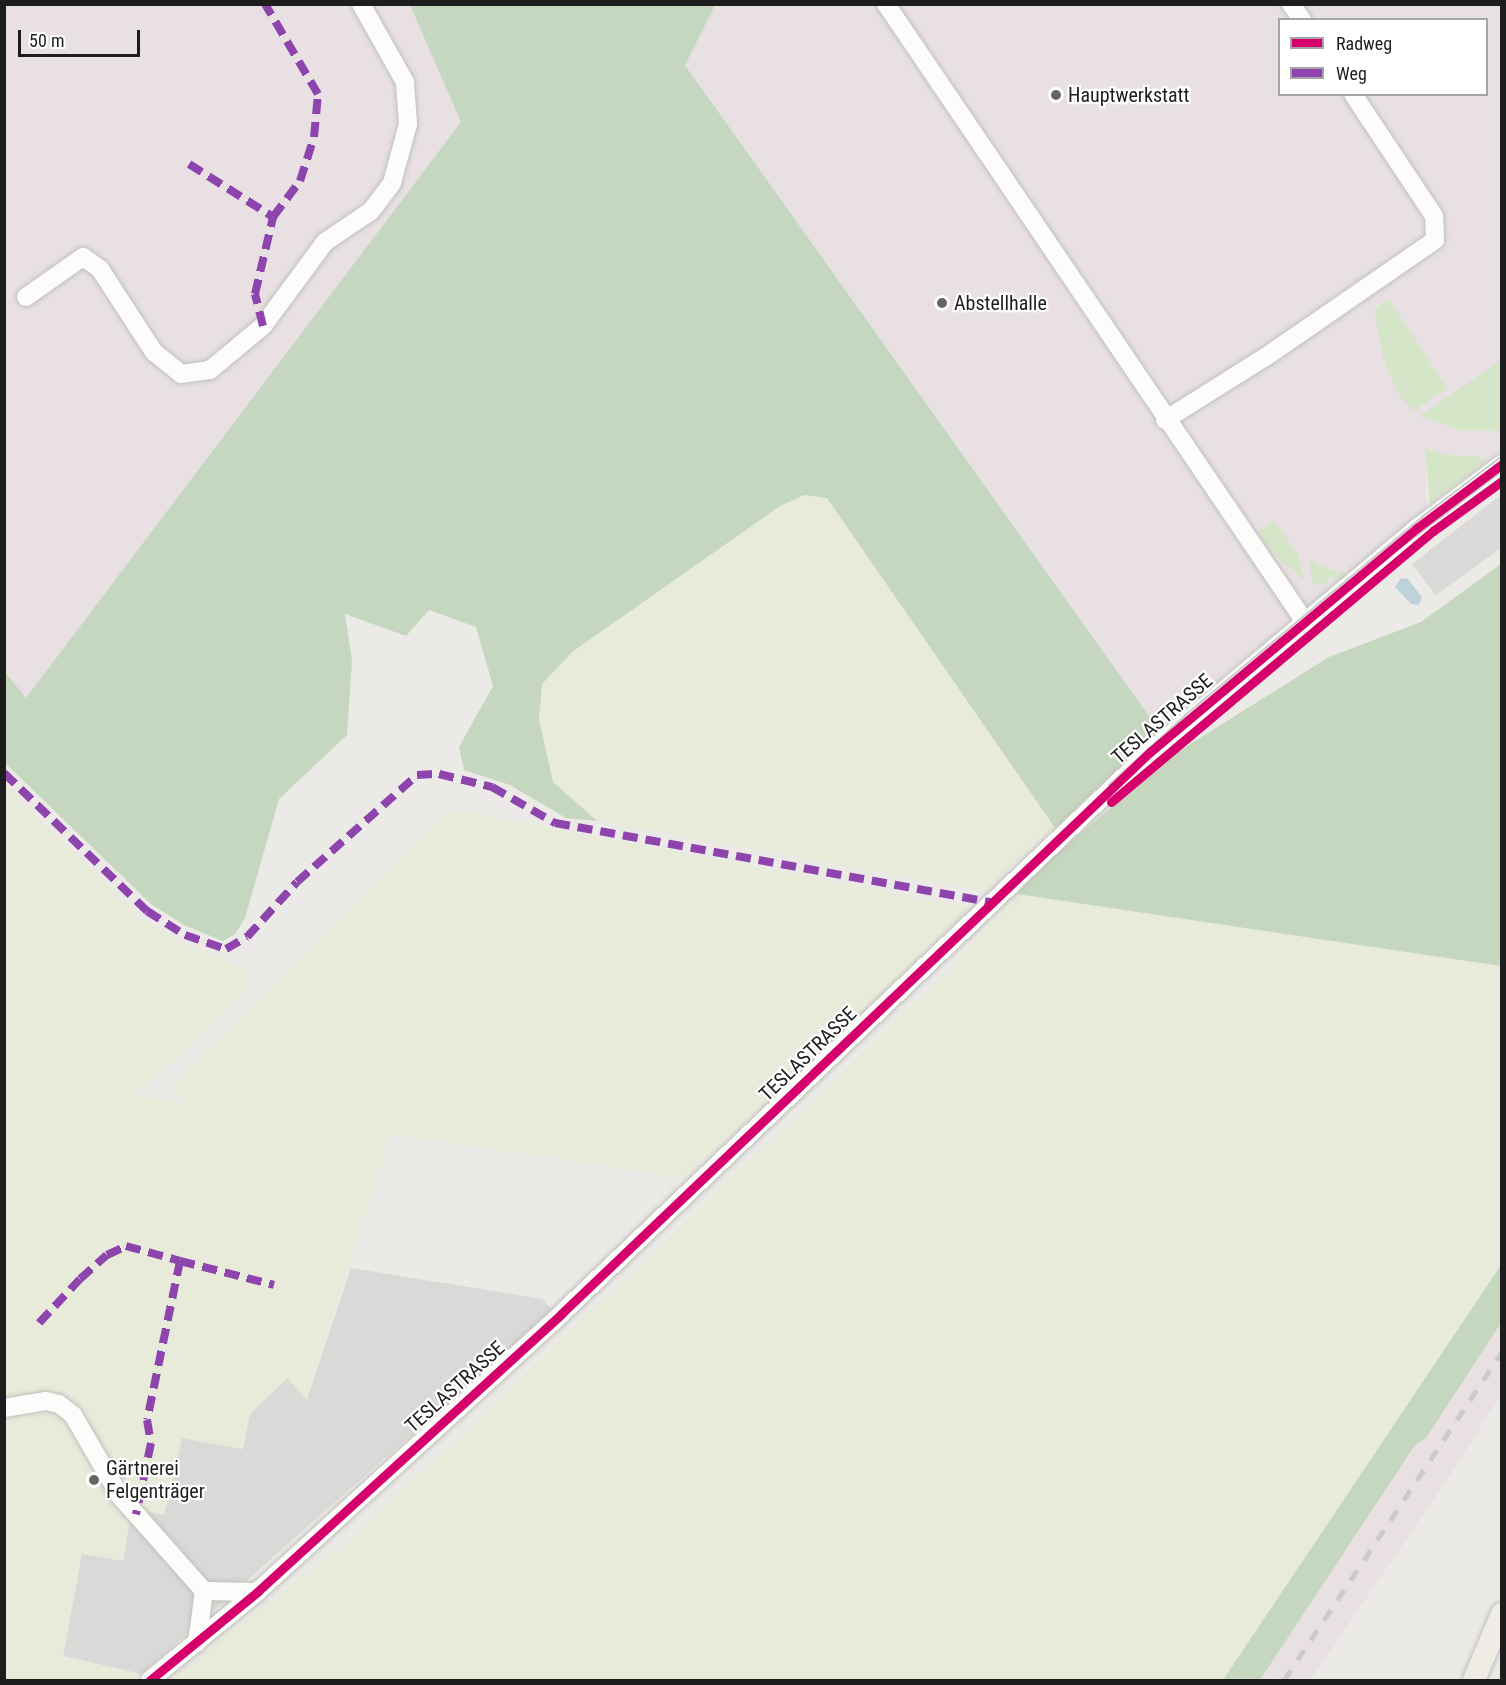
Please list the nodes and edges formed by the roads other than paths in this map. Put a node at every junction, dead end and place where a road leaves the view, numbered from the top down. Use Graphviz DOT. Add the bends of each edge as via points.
graph roads {
  1 [pos="362,4"];
  2 [pos="886,4"];
  3 [pos="1291,4"];
  4 [pos="1301,18"];
  5 [pos="1354,96"];
  6 [pos="26,297"];
  7 [pos="1165,420"];
  8 [pos="1502,464"];
  9 [pos="1305,622"];
  10 [pos="4,1408"];
  11 [pos="204,1591"];
  12 [pos="257,1592"];
  13 [pos="1502,1614"];
  14 [pos="196,1643"];
  15 [pos="150,1680"];
  16 [pos="1474,1680"];
  1 -- 6 [label="street" via="405,82 408,124 392,183 371,211 325,242 263,326 210,370 181,374 154,352 100,269 83,257"];
  2 -- 7 [label="street"];
  3 -- 4 [label="street"];
  5 -- 7 [label="street" via="1434,216 1437,232 1429,246"];
  7 -- 9 [label="street"];
  8 -- 9 [label="street, TESLASTRASSE" via="1439,510"];
  9 -- 12 [label="street, TESLASTRASSE" via="1150,752 561,1314"];
  10 -- 11 [label="street" via="46,1401 59,1404 73,1415 120,1496"];
  11 -- 12 [label="street"];
  11 -- 14 [label="street"];
  12 -- 14 [label="street, TESLASTRASSE"];
  13 -- 16 [label="main road"];
  14 -- 15 [label="street, TESLASTRASSE"];
}
